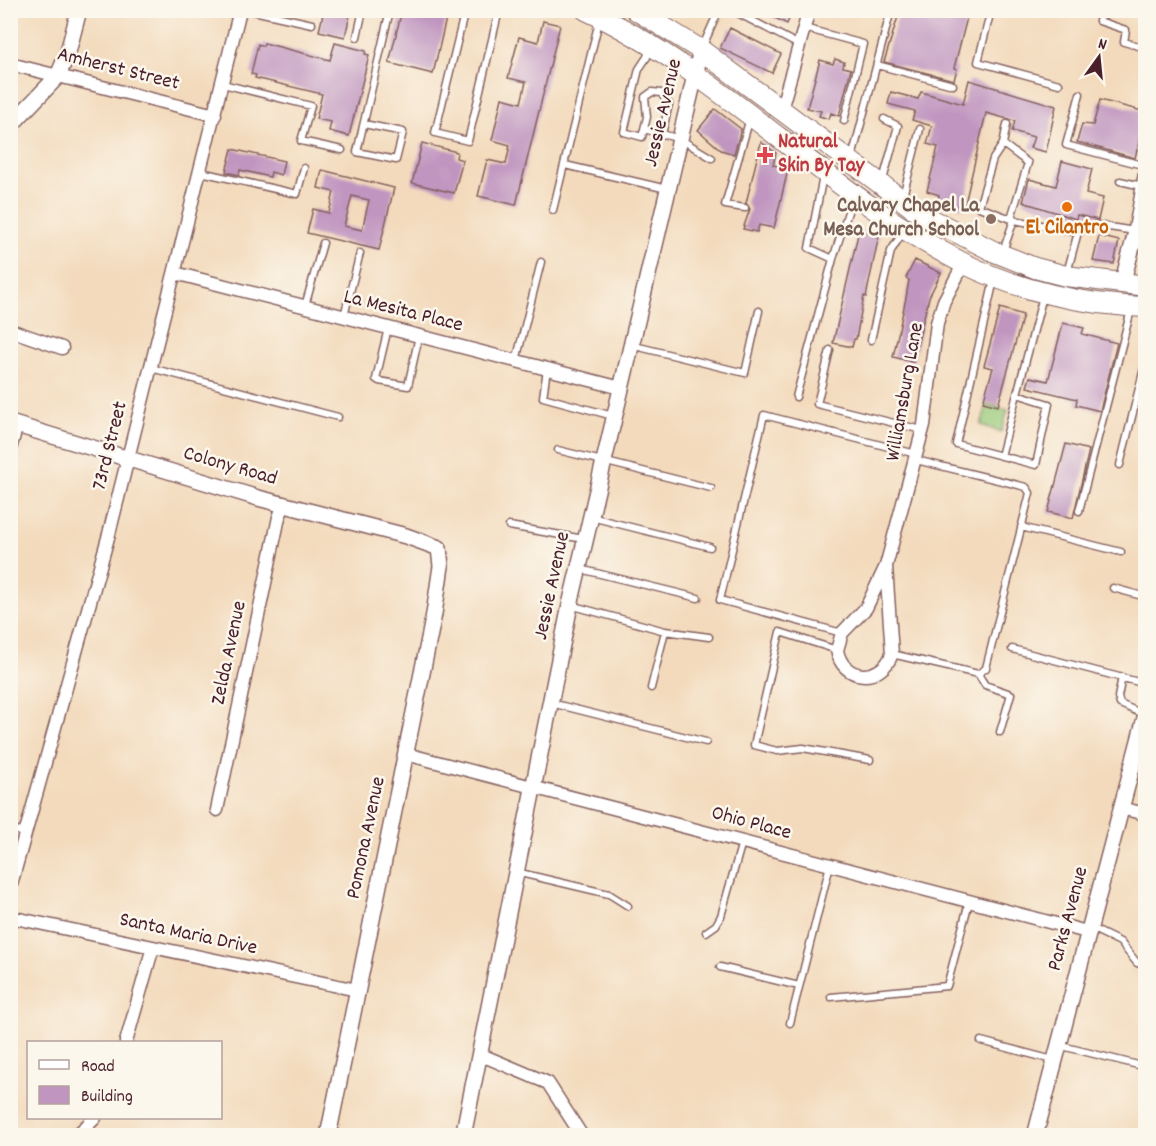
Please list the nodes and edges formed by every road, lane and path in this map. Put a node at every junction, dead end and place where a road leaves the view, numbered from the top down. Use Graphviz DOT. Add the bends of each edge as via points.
graph roads {
  1 [pos="79,10"];
  2 [pos="218,10"];
  3 [pos="363,10"];
  4 [pos="390,10"];
  5 [pos="465,10"];
  6 [pos="499,10"];
  7 [pos="636,10"];
  8 [pos="719,10"];
  9 [pos="732,10"];
  10 [pos="809,10"];
  11 [pos="891,10"];
  12 [pos="991,10"];
  13 [pos="243,12"];
  14 [pos="593,14"];
  15 [pos="1099,21"];
  16 [pos="312,24"];
  17 [pos="804,28"];
  18 [pos="357,37"];
  19 [pos="650,45"];
  20 [pos="799,45"];
  21 [pos="1146,48"];
  22 [pos="701,50"];
  23 [pos="10,64"];
  24 [pos="877,65"];
  25 [pos="696,75"];
  26 [pos="58,76"];
  27 [pos="223,84"];
  28 [pos="1059,84"];
  29 [pos="953,85"];
  30 [pos="1080,94"];
  31 [pos="781,110"];
  32 [pos="751,114"];
  33 [pos="215,115"];
  34 [pos="884,119"];
  35 [pos="844,121"];
  36 [pos="364,124"];
  37 [pos="1007,124"];
  38 [pos="10,126"];
  39 [pos="644,129"];
  40 [pos="920,129"];
  41 [pos="662,134"];
  42 [pos="680,139"];
  43 [pos="1003,144"];
  44 [pos="342,150"];
  45 [pos="712,158"];
  46 [pos="852,161"];
  47 [pos="565,165"];
  48 [pos="303,168"];
  49 [pos="824,170"];
  50 [pos="201,172"];
  51 [pos="1145,178"];
  52 [pos="1119,181"];
  53 [pos="882,184"];
  54 [pos="668,189"];
  55 [pos="855,193"];
  56 [pos="903,200"];
  57 [pos="745,208"];
  58 [pos="553,210"];
  59 [pos="1012,219"];
  60 [pos="905,229"];
  61 [pos="1078,232"];
  62 [pos="1136,232"];
  63 [pos="322,243"];
  64 [pos="360,253"];
  65 [pos="1002,255"];
  66 [pos="833,259"];
  67 [pos="540,262"];
  68 [pos="964,263"];
  69 [pos="175,273"];
  70 [pos="995,276"];
  71 [pos="1066,276"];
  72 [pos="1122,284"];
  73 [pos="1146,286"];
  74 [pos="1044,292"];
  75 [pos="304,306"];
  76 [pos="1139,307"];
  77 [pos="759,311"];
  78 [pos="343,316"];
  79 [pos="388,328"];
  80 [pos="10,330"];
  81 [pos="419,336"];
  82 [pos="871,340"];
  83 [pos="630,345"];
  84 [pos="62,348"];
  85 [pos="830,350"];
  86 [pos="1146,360"];
  87 [pos="516,361"];
  88 [pos="151,368"];
  89 [pos="548,369"];
  90 [pos="621,388"];
  91 [pos="1017,394"];
  92 [pos="796,397"];
  93 [pos="614,416"];
  94 [pos="338,417"];
  95 [pos="14,424"];
  96 [pos="923,431"];
  97 [pos="10,449"];
  98 [pos="558,450"];
  99 [pos="1001,456"];
  100 [pos="916,457"];
  101 [pos="603,459"];
  102 [pos="127,460"];
  103 [pos="1120,465"];
  104 [pos="711,488"];
  105 [pos="284,505"];
  106 [pos="1079,511"];
  107 [pos="591,517"];
  108 [pos="509,526"];
  109 [pos="1021,527"];
  110 [pos="585,540"];
  111 [pos="710,546"];
  112 [pos="439,548"];
  113 [pos="1121,552"];
  114 [pos="886,566"];
  115 [pos="578,568"];
  116 [pos="1113,588"];
  117 [pos="1146,597"];
  118 [pos="698,598"];
  119 [pos="570,605"];
  120 [pos="665,631"];
  121 [pos="842,633"];
  122 [pos="708,636"];
  123 [pos="1012,649"];
  124 [pos="837,650"];
  125 [pos="892,654"];
  126 [pos="978,674"];
  127 [pos="1122,677"];
  128 [pos="1146,684"];
  129 [pos="651,688"];
  130 [pos="550,703"];
  131 [pos="1145,715"];
  132 [pos="1000,732"];
  133 [pos="706,742"];
  134 [pos="406,754"];
  135 [pos="870,760"];
  136 [pos="532,787"];
  137 [pos="1120,808"];
  138 [pos="217,810"];
  139 [pos="1146,814"];
  140 [pos="10,829"];
  141 [pos="26,833"];
  142 [pos="742,842"];
  143 [pos="830,865"];
  144 [pos="515,871"];
  145 [pos="10,888"];
  146 [pos="969,901"];
  147 [pos="628,906"];
  148 [pos="10,917"];
  149 [pos="1087,929"];
  150 [pos="706,932"];
  151 [pos="153,947"];
  152 [pos="1146,966"];
  153 [pos="720,967"];
  154 [pos="799,987"];
  155 [pos="357,990"];
  156 [pos="831,997"];
  157 [pos="790,1023"];
  158 [pos="126,1041"];
  159 [pos="981,1041"];
  160 [pos="1058,1045"];
  161 [pos="479,1054"];
  162 [pos="1054,1060"];
  163 [pos="1142,1066"];
  164 [pos="94,1119"];
  165 [pos="76,1136"];
  166 [pos="328,1136"];
  167 [pos="463,1136"];
  168 [pos="582,1136"];
  169 [pos="1035,1136"];
  1 -- 26 [label="street"];
  2 -- 13 [label="lane"];
  3 -- 18 [label="lane"];
  4 -- 36 [label="lane"];
  5 -- 6 [label="lane" via="435,133 468,141"];
  7 -- 22 [label="main road"];
  8 -- 22 [label="lane"];
  9 -- 20 [label="lane"];
  10 -- 17 [label="street"];
  11 -- 24 [label="lane"];
  12 -- 28 [label="lane" via="978,62"];
  13 -- 16 [label="lane"];
  13 -- 27 [label="street, 73rd Street"];
  14 -- 19 [label="main road"];
  14 -- 47 [label="lane"];
  15 -- 21 [label="lane" via="1126,30 1124,42"];
  17 -- 20 [label="street"];
  17 -- 35 [label="lane" via="863,44"];
  19 -- 25 [label="main road"];
  19 -- 39 [label="lane" via="639,69 624,132 642,137"];
  20 -- 31 [label="street"];
  22 -- 25 [label="street, Jessie Avenue"];
  22 -- 31 [label="main road"];
  23 -- 26 [label="street, Amherst Street"];
  24 -- 29 [label="lane"];
  24 -- 46 [label="lane"];
  25 -- 32 [label="main road"];
  25 -- 42 [label="street, Jessie Avenue"];
  26 -- 33 [label="street, Amherst Street"];
  26 -- 38 [label="street"];
  27 -- 33 [label="street, 73rd Street"];
  27 -- 44 [label="lane" via="311,106 301,141"];
  30 -- 51 [label="lane" via="1066,145"];
  31 -- 46 [label="main road"];
  32 -- 49 [label="main road"];
  32 -- 57 [label="lane" via="725,205"];
  33 -- 50 [label="street, 73rd Street"];
  34 -- 53 [label="lane" via="898,126"];
  36 -- 36 [label="lane" via="357,152 396,160 404,132"];
  37 -- 43 [label="lane"];
  39 -- 41 [label="lane"];
  39 -- 41 [label="lane" via="645,97 652,92 661,93 669,104"];
  40 -- 56 [label="lane"];
  41 -- 42 [label="lane"];
  42 -- 45 [label="lane"];
  42 -- 54 [label="street, Jessie Avenue"];
  43 -- 59 [label="lane" via="1028,163"];
  43 -- 59 [label="lane" via="993,159 979,207"];
  46 -- 53 [label="main road"];
  47 -- 54 [label="lane"];
  47 -- 58 [label="lane"];
  48 -- 50 [label="lane" via="297,194"];
  49 -- 55 [label="main road"];
  49 -- 66 [label="lane" via="809,248"];
  50 -- 69 [label="street, 73rd Street"];
  51 -- 52 [label="lane"];
  51 -- 62 [label="street"];
  53 -- 56 [label="main road"];
  54 -- 83 [label="street, Jessie Avenue"];
  55 -- 60 [label="main road"];
  55 -- 66 [label="lane"];
  56 -- 65 [label="main road" via="921,214"];
  59 -- 61 [label="lane"];
  59 -- 65 [label="lane"];
  60 -- 68 [label="main road"];
  60 -- 82 [label="lane" via="891,251"];
  61 -- 62 [label="lane" via="1096,225"];
  61 -- 71 [label="lane"];
  62 -- 72 [label="street"];
  63 -- 75 [label="lane"];
  64 -- 78 [label="lane"];
  65 -- 68 [label="main road"];
  65 -- 71 [label="main road"];
  66 -- 92 [label="lane"];
  67 -- 87 [label="lane"];
  68 -- 70 [label="main road"];
  68 -- 96 [label="street, Williamsburg Lane" via="937,323"];
  69 -- 75 [label="street, La Mesita Place"];
  69 -- 88 [label="street, 73rd Street"];
  70 -- 74 [label="main road"];
  70 -- 99 [label="lane" via="956,444"];
  71 -- 72 [label="main road"];
  72 -- 73 [label="main road"];
  74 -- 76 [label="main road"];
  74 -- 91 [label="lane"];
  75 -- 78 [label="street, La Mesita Place"];
  76 -- 106 [label="lane"];
  77 -- 83 [label="lane" via="745,373"];
  78 -- 79 [label="street, La Mesita Place"];
  79 -- 81 [label="street, La Mesita Place"];
  79 -- 81 [label="lane" via="376,379 379,381 408,386"];
  80 -- 84 [label="street"];
  81 -- 87 [label="street, La Mesita Place"];
  83 -- 90 [label="street, Jessie Avenue"];
  85 -- 96 [label="lane" via="817,404"];
  86 -- 103 [label="lane"];
  87 -- 89 [label="street, La Mesita Place"];
  88 -- 94 [label="lane"];
  88 -- 102 [label="street, 73rd Street"];
  89 -- 90 [label="street, La Mesita Place"];
  89 -- 93 [label="lane" via="543,398"];
  90 -- 93 [label="street, Jessie Avenue"];
  91 -- 99 [label="lane"];
  91 -- 99 [label="lane" via="1049,404 1036,465"];
  93 -- 101 [label="street, Jessie Avenue"];
  95 -- 97 [label="street"];
  95 -- 102 [label="street, Colony Road"];
  96 -- 100 [label="street, Williamsburg Lane"];
  98 -- 101 [label="lane"];
  100 -- 109 [label="lane" via="1026,487 1030,493"];
  100 -- 114 [label="street, Williamsburg Lane"];
  100 -- 121 [label="lane" via="764,415 720,600"];
  101 -- 104 [label="lane"];
  101 -- 107 [label="street, Jessie Avenue"];
  102 -- 105 [label="street, Colony Road"];
  102 -- 141 [label="street, 73rd Street"];
  105 -- 112 [label="street, Colony Road"];
  105 -- 138 [label="street, Zelda Avenue"];
  107 -- 110 [label="street, Jessie Avenue"];
  107 -- 111 [label="lane"];
  108 -- 110 [label="lane"];
  109 -- 113 [label="lane"];
  109 -- 126 [label="lane" via="986,668"];
  110 -- 115 [label="street, Jessie Avenue"];
  112 -- 134 [label="street, Pomona Avenue" via="441,566 434,614"];
  114 -- 121 [label="street, Williamsburg Lane" via="866,608"];
  114 -- 125 [label="street, Williamsburg Lane"];
  115 -- 118 [label="lane"];
  115 -- 119 [label="street, Jessie Avenue"];
  116 -- 117 [label="lane"];
  119 -- 120 [label="lane"];
  119 -- 130 [label="street, Jessie Avenue"];
  120 -- 122 [label="lane"];
  120 -- 129 [label="lane"];
  121 -- 124 [label="street, Williamsburg Lane"];
  123 -- 127 [label="lane"];
  124 -- 125 [label="street" via="845,668 863,676 882,670"];
  124 -- 135 [label="lane" via="780,632 754,745 777,751 803,748"];
  125 -- 126 [label="lane"];
  126 -- 132 [label="lane" via="985,684 1011,694"];
  127 -- 128 [label="lane"];
  127 -- 131 [label="lane" via="1120,704"];
  130 -- 133 [label="lane"];
  130 -- 136 [label="street, Jessie Avenue"];
  131 -- 137 [label="street, Parks Avenue"];
  134 -- 136 [label="street, Ohio Place"];
  134 -- 155 [label="street, Pomona Avenue"];
  136 -- 142 [label="street, Ohio Place"];
  136 -- 144 [label="street, Jessie Avenue"];
  137 -- 139 [label="street"];
  137 -- 149 [label="street, Parks Avenue"];
  140 -- 141 [label="lane"];
  141 -- 145 [label="street, 73rd Street"];
  142 -- 143 [label="street, Ohio Place"];
  142 -- 150 [label="lane" via="721,916"];
  143 -- 146 [label="street, Ohio Place"];
  143 -- 154 [label="lane"];
  144 -- 147 [label="lane" via="609,894"];
  144 -- 161 [label="street, Jessie Avenue"];
  146 -- 149 [label="street, Ohio Place"];
  146 -- 156 [label="lane" via="947,986"];
  148 -- 151 [label="street, Santa Maria Drive"];
  149 -- 152 [label="lane" via="1120,942 1137,963"];
  149 -- 160 [label="street, Parks Avenue"];
  151 -- 155 [label="street, Santa Maria Drive"];
  151 -- 158 [label="street"];
  153 -- 154 [label="lane"];
  154 -- 157 [label="lane"];
  155 -- 166 [label="street, Pomona Avenue"];
  159 -- 162 [label="lane"];
  160 -- 162 [label="street, Parks Avenue"];
  160 -- 163 [label="lane"];
  161 -- 167 [label="street, Jessie Avenue"];
  161 -- 168 [label="street" via="548,1083"];
  162 -- 169 [label="street, Parks Avenue"];
  164 -- 165 [label="street"];
}
